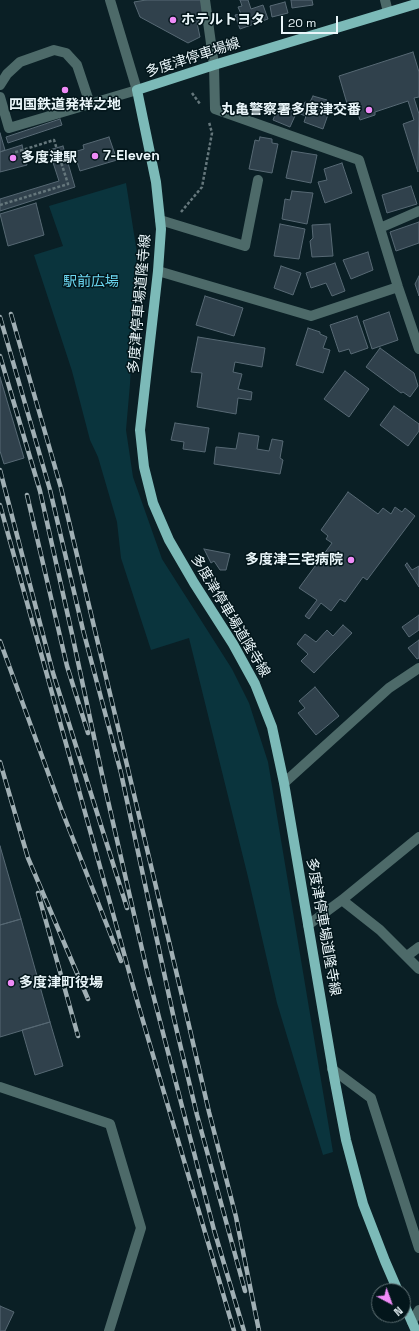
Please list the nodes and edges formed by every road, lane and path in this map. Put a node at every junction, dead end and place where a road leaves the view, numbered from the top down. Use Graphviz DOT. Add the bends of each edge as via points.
graph roads {
  1 [pos="110,0"];
  2 [pos="205,0"];
  3 [pos="385,0"];
  4 [pos="419,2"];
  5 [pos="388,12"];
  6 [pos="214,65"];
  7 [pos="0,70"];
  8 [pos="2,82"];
  9 [pos="137,90"];
  10 [pos="192,93"];
  11 [pos="0,97"];
  12 [pos="90,104"];
  13 [pos="202,107"];
  14 [pos="209,121"];
  15 [pos="13,153"];
  16 [pos="258,180"];
  17 [pos="0,205"];
  18 [pos="419,211"];
  19 [pos="179,214"];
  20 [pos="160,220"];
  21 [pos="380,228"];
  22 [pos="158,271"];
  23 [pos="398,287"];
  24 [pos="419,348"];
  25 [pos="419,668"];
  26 [pos="284,783"];
  27 [pos="419,836"];
  28 [pos="342,900"];
  29 [pos="308,925"];
  30 [pos="419,947"];
  31 [pos="407,956"];
  32 [pos="419,969"];
  33 [pos="332,1069"];
  34 [pos="0,1087"];
  35 [pos="419,1248"];
  36 [pos="394,1283"];
  37 [pos="419,1310"];
  38 [pos="414,1327"];
  39 [pos="109,1331"];
  1 -- 9 [label="street"];
  2 -- 6 [label="street"];
  3 -- 5 [label="street"];
  4 -- 5 [label="main road, 多度津停車場線"];
  5 -- 6 [label="main road, 多度津停車場線"];
  6 -- 9 [label="main road, 多度津停車場線"];
  6 -- 21 [label="street" via="215,109 359,160"];
  7 -- 8 [label="street"];
  8 -- 12 [label="street" via="20,62 54,50 66,53 77,65"];
  9 -- 12 [label="street"];
  9 -- 20 [label="main road, 多度津停車場道隆寺線" via="156,182"];
  10 -- 13 [label="path"];
  11 -- 12 [label="street" via="9,128"];
  14 -- 19 [label="path" via="212,133 202,187"];
  15 -- 17 [label="path" via="54,140 68,184"];
  16 -- 20 [label="street" via="245,246"];
  18 -- 21 [label="street"];
  20 -- 22 [label="main road, 多度津停車場道隆寺線"];
  21 -- 23 [label="street"];
  22 -- 23 [label="street" via="311,316"];
  22 -- 26 [label="main road, 多度津停車場道隆寺線" via="140,430 144,467 152,503 169,540 255,684 272,727"];
  23 -- 24 [label="street"];
  25 -- 26 [label="street" via="389,688"];
  26 -- 29 [label="main road, 多度津停車場道隆寺線"];
  27 -- 28 [label="street"];
  28 -- 29 [label="street"];
  28 -- 31 [label="street" via="380,930"];
  29 -- 33 [label="main road, 多度津停車場道隆寺線"];
  30 -- 31 [label="street"];
  31 -- 32 [label="street"];
  33 -- 35 [label="street" via="371,1098"];
  33 -- 36 [label="main road, 多度津停車場道隆寺線" via="346,1140 363,1204"];
  34 -- 39 [label="street" via="110,1124 141,1228"];
  37 -- 38 [label="street"];
}
